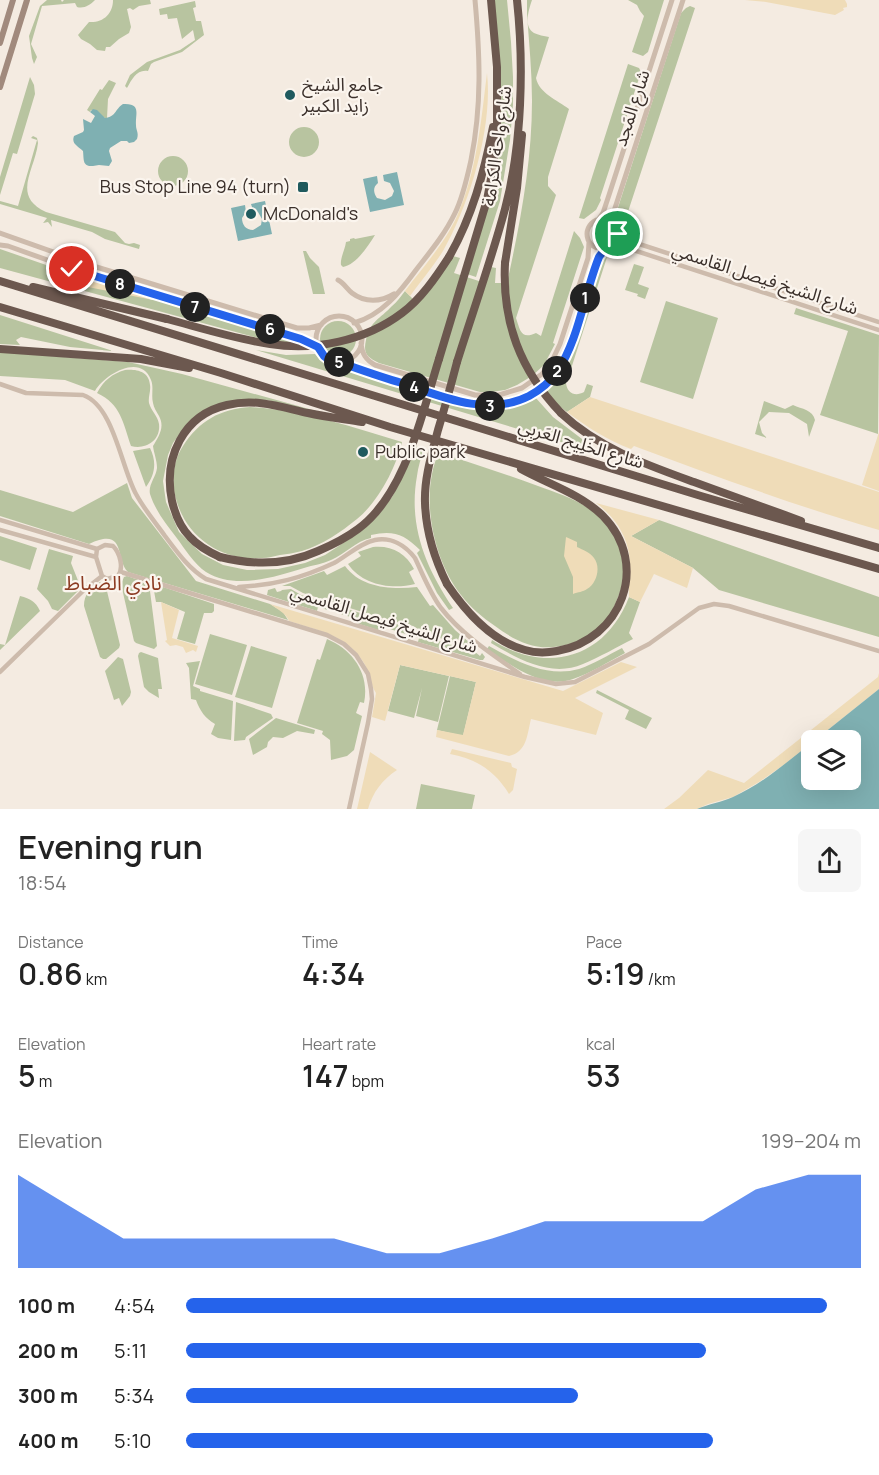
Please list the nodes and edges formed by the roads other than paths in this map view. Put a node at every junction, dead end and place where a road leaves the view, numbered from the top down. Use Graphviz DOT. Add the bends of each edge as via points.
graph roads {
  1 [pos="12,0"];
  2 [pos="27,0"];
  3 [pos="475,0"];
  4 [pos="491,0"];
  5 [pos="672,0"];
  6 [pos="683,0"];
  7 [pos="518,3"];
  8 [pos="0,42"];
  9 [pos="522,83"];
  10 [pos="0,87"];
  11 [pos="496,114"];
  12 [pos="597,220"];
  13 [pos="615,229"];
  14 [pos="0,233"];
  15 [pos="589,242"];
  16 [pos="0,245"];
  17 [pos="607,247"];
  18 [pos="338,280"];
  19 [pos="0,281"];
  20 [pos="408,281"];
  21 [pos="16,286"];
  22 [pos="0,307"];
  23 [pos="354,322"];
  24 [pos="879,322"];
  25 [pos="321,325"];
  26 [pos="879,330"];
  27 [pos="361,343"];
  28 [pos="318,347"];
  29 [pos="0,349"];
  30 [pos="339,362"];
  31 [pos="221,373"];
  32 [pos="0,384"];
  33 [pos="390,427"];
  34 [pos="509,462"];
  35 [pos="0,520"];
  36 [pos="0,530"];
  37 [pos="830,534"];
  38 [pos="879,548"];
  39 [pos="97,549"];
  40 [pos="96,557"];
  41 [pos="879,569"];
  42 [pos="121,572"];
  43 [pos="102,576"];
  44 [pos="268,585"];
  45 [pos="235,587"];
  46 [pos="265,597"];
  47 [pos="879,651"];
  48 [pos="488,652"];
  49 [pos="482,664"];
  50 [pos="0,672"];
  51 [pos="525,677"];
  52 [pos="349,809"];
  1 -- 8 [label="main road"];
  2 -- 10 [label="main road"];
  3 -- 20 [label="street" via="480,66 476,135 468,176 449,224"];
  4 -- 11 [label="highway, شارع واحة الكرامة" via="497,68"];
  5 -- 12 [label="street, شارع المَجد" via="603,213"];
  6 -- 13 [label="street, شارع المَجد" via="613,215"];
  7 -- 9 [label="highway, شارع واحة الكرامة"];
  9 -- 34 [label="highway, شارع واحة الكرامة, bridge" via="505,208 432,451 425,501 427,528 447,584 492,633 535,652 567,649 604,627 621,603 626,586 623,550 613,528 590,505"];
  9 -- 37 [label="highway, bridge" via="520,165 504,284 516,344 535,381 576,427 611,448"];
  11 -- 21 [label="highway, bridge" via="478,190 449,257 403,312 358,336 308,346 270,344 46,289"];
  11 -- 33 [label="highway, شارع واحة الكرامة, bridge" via="497,134 486,200 439,359 410,452 396,483 375,513 342,540 312,554 267,563 220,557 188,536 180,525 169,488 170,466 182,436 208,412 253,402"];
  12 -- 13 [label="street" via="607,220"];
  12 -- 15 [label="street" via="588,230"];
  13 -- 17 [label="street" via="615,241"];
  13 -- 24 [label="street, شارع الشيخ فيصل القاسمي" via="630,241"];
  14 -- 25 [label="street" via="90,265 297,328"];
  15 -- 17 [label="street" via="598,248"];
  15 -- 27 [label="street" via="588,258 556,352 547,369 522,388 491,396 467,393 375,365 364,355"];
  16 -- 28 [label="street"];
  17 -- 26 [label="street, شارع الشيخ فيصل القاسمي" via="624,247"];
  17 -- 30 [label="street" via="598,261 561,366 545,385 515,402 476,405"];
  18 -- 20 [label="street" via="356,296 374,300 392,295"];
  19 -- 21 [label="highway, شارع الخَلِيج العَربِي"];
  20 -- 23 [label="street" via="374,315"];
  21 -- 37 [label="highway, شارع الخَلِيج العَربِي"];
  22 -- 31 [label="highway, شارع الخَلِيج العَربِي"];
  23 -- 25 [label="street" via="337,317"];
  23 -- 27 [label="street" via="361,332"];
  25 -- 28 [label="street" via="316,336"];
  27 -- 30 [label="street" via="353,357"];
  28 -- 30 [label="street" via="328,359"];
  29 -- 31 [label="highway" via="141,360"];
  31 -- 33 [label="highway, شارع الخَلِيج العَربِي"];
  32 -- 45 [label="street, شارع الشيخ فيصل القاسمي" via="26,393 80,394 94,400 106,417 146,511 194,571 206,579"];
  33 -- 34 [label="highway, شارع الخَلِيج العَربِي"];
  34 -- 41 [label="highway, شارع الخَلِيج العَربِي"];
  35 -- 39 [label="street"];
  36 -- 40 [label="street"];
  37 -- 38 [label="highway, شارع الخَلِيج العَربِي"];
  39 -- 40 [label="street"];
  39 -- 42 [label="street" via="105,545 116,549"];
  40 -- 43 [label="street"];
  42 -- 43 [label="street" via="115,578"];
  42 -- 52 [label="street" via="327,635 356,655 368,674 372,699"];
  43 -- 50 [label="street"];
  44 -- 45 [label="street, شارع الشيخ فيصل القاسمي"];
  44 -- 46 [label="street"];
  44 -- 48 [label="street, شارع الشيخ فيصل القاسمي" via="327,566 368,542 398,543 415,558 441,608"];
  45 -- 46 [label="street, شارع الشيخ فيصل القاسمي"];
  46 -- 49 [label="street, شارع الشيخ فيصل القاسمي"];
  47 -- 51 [label="street, شارع الشيخ فيصل القاسمي" via="714,604 699,608 649,644 575,682 556,684"];
  48 -- 49 [label="street" via="488,659"];
  48 -- 51 [label="street, شارع الشيخ فيصل القاسمي"];
  49 -- 51 [label="street, شارع الشيخ فيصل القاسمي"];
}
